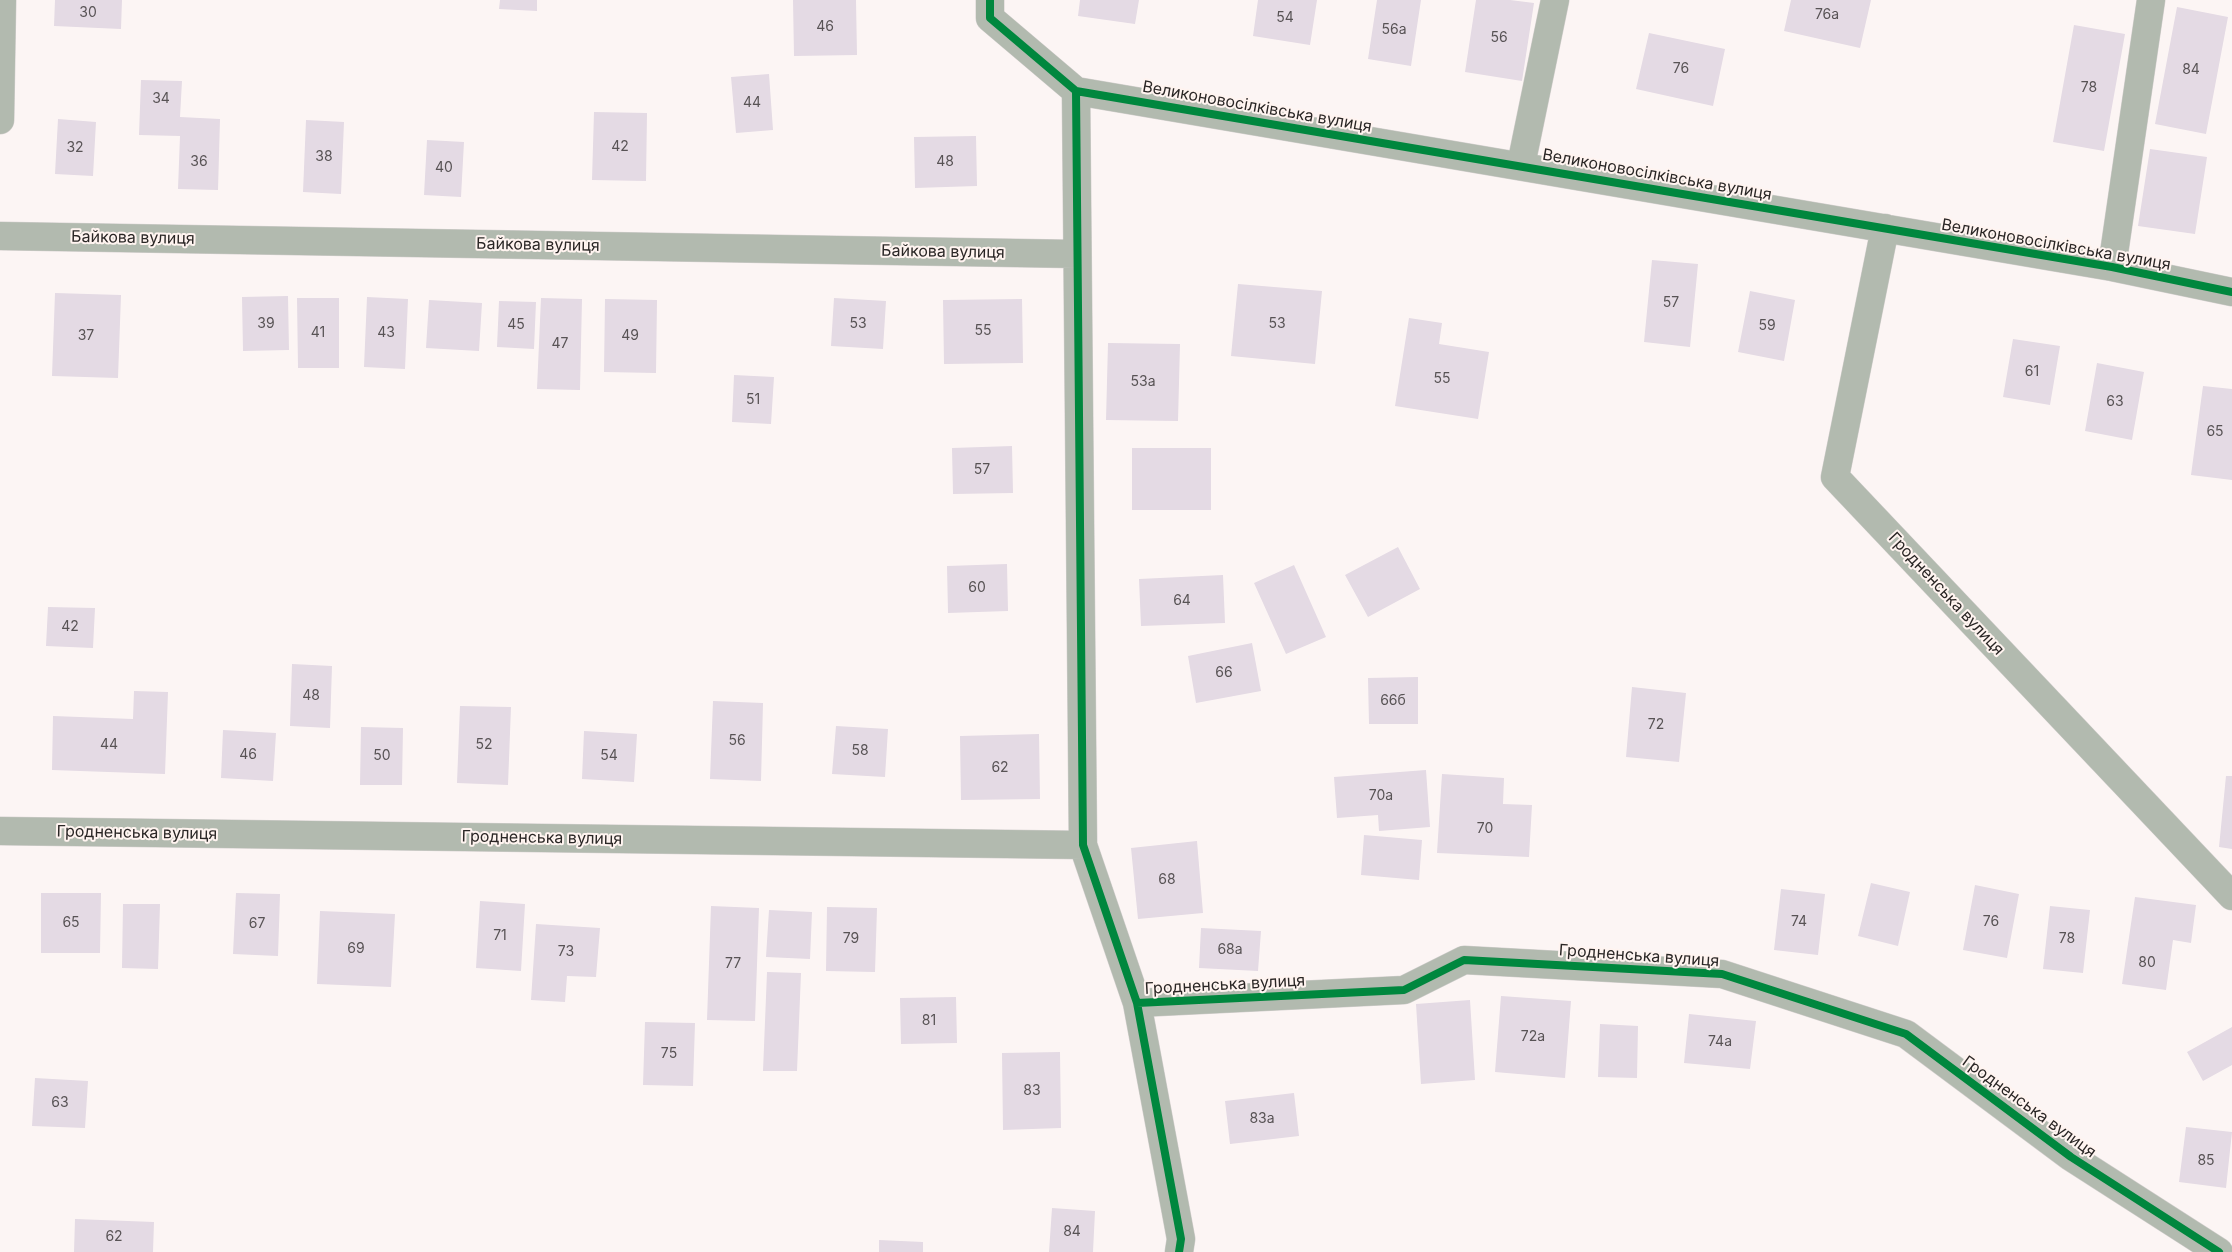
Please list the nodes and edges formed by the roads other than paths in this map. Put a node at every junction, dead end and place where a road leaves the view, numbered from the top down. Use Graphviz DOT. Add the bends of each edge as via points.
graph roads {
  1 [pos="2,0"];
  2 [pos="990,0"];
  3 [pos="1555,0"];
  4 [pos="2152,0"];
  5 [pos="1076,90"];
  6 [pos="0,120"];
  7 [pos="1521,166"];
  8 [pos="1884,228"];
  9 [pos="0,236"];
  10 [pos="1076,254"];
  11 [pos="2112,267"];
  12 [pos="2232,292"];
  13 [pos="0,831"];
  14 [pos="1084,845"];
  15 [pos="2232,896"];
  16 [pos="1137,1003"];
  17 [pos="1179,1252"];
  18 [pos="2219,1252"];
  1 -- 6 [label="street"];
  2 -- 5 [label="street" via="990,18"];
  3 -- 7 [label="street"];
  4 -- 11 [label="street, Великоновосілківська вулиця"];
  5 -- 7 [label="street, Великоновосілківська вулиця"];
  5 -- 10 [label="street"];
  7 -- 8 [label="street, Великоновосілківська вулиця"];
  8 -- 11 [label="street, Великоновосілківська вулиця"];
  8 -- 15 [label="street, Гродненська вулиця" via="1835,477"];
  9 -- 10 [label="street, Байкова вулиця"];
  10 -- 14 [label="street"];
  11 -- 12 [label="street, Великоновосілківська вулиця"];
  13 -- 14 [label="street, Гродненська вулиця"];
  14 -- 16 [label="street"];
  16 -- 17 [label="street" via="1181,1239"];
  16 -- 18 [label="street, Гродненська вулиця" via="1404,990 1464,960 1722,974 1906,1034 2071,1157"];
}
